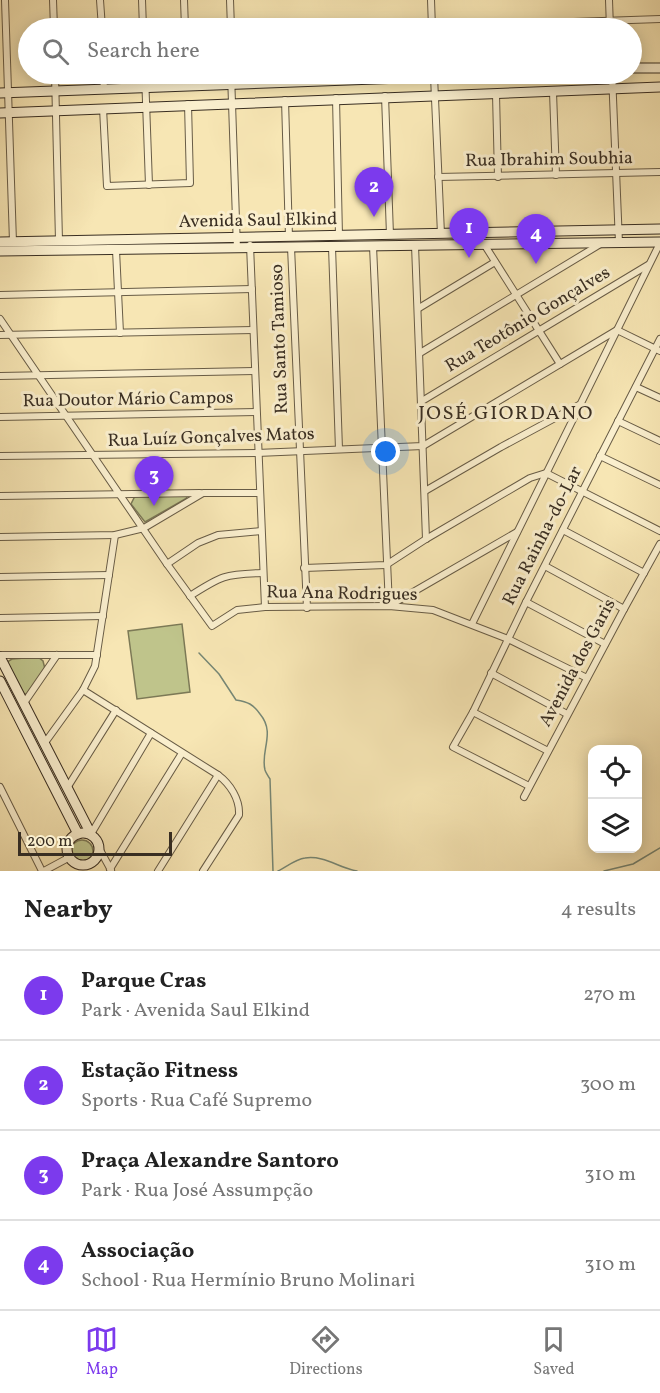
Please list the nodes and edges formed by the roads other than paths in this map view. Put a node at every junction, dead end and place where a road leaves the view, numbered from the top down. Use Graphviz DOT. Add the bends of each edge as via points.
graph roads {
  1 [pos="5,0"];
  2 [pos="53,0"];
  3 [pos="100,0"];
  4 [pos="142,0"];
  5 [pos="184,0"];
  6 [pos="231,0"];
  7 [pos="431,0"];
  8 [pos="609,0"];
  9 [pos="54,18"];
  10 [pos="101,18"];
  11 [pos="143,18"];
  12 [pos="185,18"];
  13 [pos="231,18"];
  14 [pos="432,18"];
  15 [pos="610,18"];
  16 [pos="660,19"];
  17 [pos="642,21"];
  18 [pos="660,68"];
  19 [pos="642,69"];
  20 [pos="56,84"];
  21 [pos="104,84"];
  22 [pos="194,84"];
  23 [pos="231,84"];
  24 [pos="434,84"];
  25 [pos="613,84"];
  26 [pos="188,85"];
  27 [pos="146,87"];
  28 [pos="660,87"];
  29 [pos="104,89"];
  30 [pos="613,89"];
  31 [pos="56,91"];
  32 [pos="553,92"];
  33 [pos="4,93"];
  34 [pos="435,94"];
  35 [pos="496,94"];
  36 [pos="385,96"];
  37 [pos="336,98"];
  38 [pos="285,100"];
  39 [pos="231,103"];
  40 [pos="188,104"];
  41 [pos="146,106"];
  42 [pos="103,108"];
  43 [pos="56,110"];
  44 [pos="4,112"];
  45 [pos="660,172"];
  46 [pos="616,174"];
  47 [pos="556,175"];
  48 [pos="438,177"];
  49 [pos="498,177"];
  50 [pos="150,185"];
  51 [pos="660,229"];
  52 [pos="619,230"];
  53 [pos="441,234"];
  54 [pos="390,235"];
  55 [pos="339,236"];
  56 [pos="250,237"];
  57 [pos="289,237"];
  58 [pos="237,238"];
  59 [pos="59,241"];
  60 [pos="0,242"];
  61 [pos="13,242"];
  62 [pos="660,242"];
  63 [pos="603,243"];
  64 [pos="619,243"];
  65 [pos="484,244"];
  66 [pos="76,245"];
  67 [pos="415,245"];
  68 [pos="373,246"];
  69 [pos="332,247"];
  70 [pos="250,248"];
  71 [pos="291,248"];
  72 [pos="237,249"];
  73 [pos="116,250"];
  74 [pos="0,252"];
  75 [pos="495,262"];
  76 [pos="649,265"];
  77 [pos="252,289"];
  78 [pos="118,292"];
  79 [pos="0,295"];
  80 [pos="516,295"];
  81 [pos="419,308"];
  82 [pos="0,319"];
  83 [pos="253,330"];
  84 [pos="538,330"];
  85 [pos="616,330"];
  86 [pos="120,333"];
  87 [pos="0,335"];
  88 [pos="10,335"];
  89 [pos="660,339"];
  90 [pos="658,350"];
  91 [pos="420,353"];
  92 [pos="560,364"];
  93 [pos="255,371"];
  94 [pos="38,375"];
  95 [pos="0,376"];
  96 [pos="636,387"];
  97 [pos="660,398"];
  98 [pos="422,401"];
  99 [pos="580,405"];
  100 [pos="256,412"];
  101 [pos="66,416"];
  102 [pos="0,417"];
  103 [pos="618,421"];
  104 [pos="660,441"];
  105 [pos="423,446"];
  106 [pos="381,448"];
  107 [pos="339,449"];
  108 [pos="299,450"];
  109 [pos="257,453"];
  110 [pos="0,456"];
  111 [pos="93,456"];
  112 [pos="600,456"];
  113 [pos="546,473"];
  114 [pos="660,485"];
  115 [pos="425,490"];
  116 [pos="203,493"];
  117 [pos="259,493"];
  118 [pos="582,493"];
  119 [pos="118,494"];
  120 [pos="0,496"];
  121 [pos="144,528"];
  122 [pos="563,530"];
  123 [pos="261,531"];
  124 [pos="660,531"];
  125 [pos="517,532"];
  126 [pos="115,535"];
  127 [pos="0,537"];
  128 [pos="426,539"];
  129 [pos="660,544"];
  130 [pos="167,564"];
  131 [pos="386,565"];
  132 [pos="545,566"];
  133 [pos="304,568"];
  134 [pos="262,573"];
  135 [pos="644,573"];
  136 [pos="109,575"];
  137 [pos="0,577"];
  138 [pos="190,596"];
  139 [pos="526,602"];
  140 [pos="389,606"];
  141 [pos="265,607"];
  142 [pos="307,608"];
  143 [pos="624,609"];
  144 [pos="103,616"];
  145 [pos="0,618"];
  146 [pos="472,624"];
  147 [pos="508,639"];
  148 [pos="605,645"];
  149 [pos="57,655"];
  150 [pos="97,655"];
  151 [pos="0,656"];
  152 [pos="491,673"];
  153 [pos="587,678"];
  154 [pos="0,681"];
  155 [pos="83,690"];
  156 [pos="24,703"];
  157 [pos="116,710"];
  158 [pos="473,712"];
  159 [pos="567,714"];
  160 [pos="151,733"];
  161 [pos="45,744"];
  162 [pos="548,751"];
  163 [pos="182,753"];
  164 [pos="218,775"];
  165 [pos="529,786"];
  166 [pos="0,788"];
  167 [pos="67,788"];
  168 [pos="524,797"];
  169 [pos="78,834"];
  170 [pos="91,834"];
  171 [pos="100,850"];
  172 [pos="70,857"];
  173 [pos="111,870"];
  174 [pos="43,871"];
  175 [pos="158,871"];
  176 [pos="203,871"];
  1 -- 33 [label="street"];
  2 -- 9 [label="street"];
  3 -- 10 [label="street"];
  4 -- 11 [label="street"];
  5 -- 12 [label="street"];
  6 -- 13 [label="street"];
  7 -- 14 [label="street"];
  8 -- 15 [label="street"];
  16 -- 17 [label="street"];
  18 -- 19 [label="street"];
  20 -- 31 [label="street"];
  21 -- 29 [label="street"];
  22 -- 26 [label="street"];
  23 -- 39 [label="street"];
  24 -- 34 [label="street"];
  25 -- 30 [label="street"];
  26 -- 27 [label="street"];
  27 -- 29 [label="street"];
  27 -- 41 [label="street"];
  28 -- 30 [label="street"];
  29 -- 31 [label="street"];
  30 -- 32 [label="street"];
  30 -- 46 [label="street"];
  31 -- 33 [label="street"];
  31 -- 43 [label="street"];
  32 -- 35 [label="street"];
  32 -- 47 [label="street"];
  33 -- 44 [label="street"];
  34 -- 35 [label="street"];
  34 -- 36 [label="street"];
  34 -- 48 [label="street"];
  35 -- 49 [label="street"];
  36 -- 37 [label="street"];
  36 -- 54 [label="street"];
  37 -- 38 [label="street"];
  37 -- 55 [label="street"];
  38 -- 39 [label="street"];
  38 -- 57 [label="street"];
  39 -- 40 [label="street"];
  39 -- 58 [label="street"];
  40 -- 41 [label="street"];
  40 -- 50 [label="street" via="190,183"];
  41 -- 42 [label="street"];
  41 -- 50 [label="street"];
  42 -- 43 [label="street"];
  42 -- 50 [label="street" via="107,186"];
  43 -- 44 [label="street"];
  43 -- 59 [label="street"];
  44 -- 61 [label="street"];
  45 -- 46 [label="street, Rua Ibrahim Soubhia"];
  46 -- 47 [label="street, Rua Ibrahim Soubhia"];
  46 -- 52 [label="street"];
  47 -- 49 [label="street, Rua Ibrahim Soubhia"];
  48 -- 49 [label="street, Rua Ibrahim Soubhia"];
  48 -- 53 [label="street"];
  51 -- 52 [label="street, Avenida Saul Elkind"];
  52 -- 53 [label="street, Avenida Saul Elkind"];
  52 -- 64 [label="street"];
  53 -- 54 [label="street, Avenida Saul Elkind"];
  54 -- 55 [label="street, Avenida Saul Elkind"];
  55 -- 57 [label="street, Avenida Saul Elkind"];
  56 -- 57 [label="street, Avenida Saul Elkind"];
  56 -- 58 [label="street, Avenida Saul Elkind"];
  56 -- 70 [label="street"];
  58 -- 66 [label="street, Avenida Saul Elkind"];
  58 -- 72 [label="street"];
  59 -- 61 [label="street, Avenida Saul Elkind"];
  59 -- 66 [label="street, Avenida Saul Elkind"];
  60 -- 61 [label="street, Avenida Saul Elkind"];
  62 -- 64 [label="street, Avenida Saul Elkind"];
  62 -- 76 [label="street"];
  63 -- 64 [label="street, Avenida Saul Elkind"];
  63 -- 65 [label="street, Avenida Saul Elkind"];
  63 -- 80 [label="street"];
  65 -- 67 [label="street, Avenida Saul Elkind"];
  65 -- 75 [label="street"];
  66 -- 73 [label="street, Avenida Saul Elkind"];
  66 -- 74 [label="street, Avenida Saul Elkind"];
  67 -- 68 [label="street, Avenida Saul Elkind"];
  67 -- 81 [label="street"];
  68 -- 69 [label="street, Avenida Saul Elkind"];
  68 -- 106 [label="street"];
  69 -- 71 [label="street, Avenida Saul Elkind"];
  69 -- 107 [label="street"];
  70 -- 71 [label="street, Avenida Saul Elkind"];
  70 -- 72 [label="street, Avenida Saul Elkind"];
  70 -- 77 [label="street"];
  71 -- 108 [label="street, Rua Santo Tamioso"];
  72 -- 73 [label="street, Avenida Saul Elkind"];
  73 -- 78 [label="street"];
  75 -- 80 [label="street"];
  75 -- 81 [label="street"];
  76 -- 84 [label="street, Rua Teotônio Gonçalves"];
  76 -- 85 [label="street"];
  77 -- 78 [label="street"];
  77 -- 83 [label="street"];
  78 -- 79 [label="street"];
  78 -- 86 [label="street"];
  80 -- 84 [label="street"];
  80 -- 91 [label="street"];
  81 -- 91 [label="street"];
  82 -- 88 [label="street"];
  83 -- 86 [label="street"];
  83 -- 93 [label="street"];
  84 -- 92 [label="street"];
  84 -- 98 [label="street, Rua Teotônio Gonçalves"];
  85 -- 90 [label="street"];
  85 -- 92 [label="street"];
  85 -- 99 [label="street"];
  86 -- 88 [label="street"];
  87 -- 88 [label="street"];
  88 -- 94 [label="street"];
  89 -- 90 [label="street, Rua Rainha-do-Lar"];
  90 -- 96 [label="street, Rua Rainha-do-Lar"];
  91 -- 98 [label="street"];
  92 -- 105 [label="street"];
  93 -- 94 [label="street"];
  93 -- 100 [label="street"];
  94 -- 95 [label="street"];
  94 -- 101 [label="street"];
  96 -- 97 [label="street"];
  96 -- 103 [label="street, Rua Rainha-do-Lar"];
  98 -- 105 [label="street"];
  99 -- 113 [label="street"];
  99 -- 115 [label="street"];
  100 -- 101 [label="street, Rua Doutor Mário Campos"];
  100 -- 109 [label="street"];
  101 -- 102 [label="street, Rua Doutor Mário Campos"];
  101 -- 111 [label="street"];
  103 -- 104 [label="street"];
  103 -- 112 [label="street, Rua Rainha-do-Lar"];
  105 -- 106 [label="street, Rua Luíz Gonçalves Matos"];
  105 -- 115 [label="street"];
  106 -- 107 [label="street, Rua Luíz Gonçalves Matos"];
  106 -- 131 [label="street"];
  107 -- 108 [label="street, Rua Luíz Gonçalves Matos"];
  108 -- 109 [label="street, Rua Luíz Gonçalves Matos"];
  108 -- 133 [label="street, Rua Santo Tamioso"];
  109 -- 111 [label="street, Rua Luíz Gonçalves Matos"];
  109 -- 117 [label="street"];
  110 -- 111 [label="street, Rua Luíz Gonçalves Matos"];
  111 -- 119 [label="street"];
  112 -- 114 [label="street"];
  112 -- 118 [label="street, Rua Rainha-do-Lar"];
  113 -- 118 [label="street"];
  113 -- 125 [label="street"];
  113 -- 128 [label="street" via="530,478"];
  115 -- 128 [label="street"];
  116 -- 117 [label="street"];
  116 -- 119 [label="street"];
  116 -- 121 [label="street"];
  117 -- 123 [label="street"];
  118 -- 122 [label="street, Rua Rainha-do-Lar"];
  118 -- 124 [label="street"];
  119 -- 120 [label="street"];
  119 -- 121 [label="street"];
  121 -- 126 [label="street"];
  121 -- 130 [label="street"];
  122 -- 132 [label="street, Rua Rainha-do-Lar"];
  122 -- 135 [label="street"];
  123 -- 130 [label="street" via="218,535"];
  123 -- 134 [label="street"];
  125 -- 140 [label="street"];
  125 -- 146 [label="street"];
  126 -- 127 [label="street"];
  126 -- 136 [label="street"];
  128 -- 131 [label="street"];
  129 -- 135 [label="street, Avenida dos Garis"];
  130 -- 138 [label="street"];
  131 -- 133 [label="street"];
  131 -- 140 [label="street"];
  132 -- 139 [label="street, Rua Rainha-do-Lar"];
  132 -- 143 [label="street"];
  133 -- 142 [label="street, Rua Santo Tamioso"];
  134 -- 138 [label="street" via="231,574"];
  134 -- 141 [label="street"];
  135 -- 143 [label="street, Avenida dos Garis"];
  136 -- 137 [label="street"];
  136 -- 144 [label="street"];
  138 -- 141 [label="street, Rua Ana Rodrigues" via="212,626 237,610"];
  139 -- 147 [label="street, Rua Rainha-do-Lar"];
  139 -- 148 [label="street"];
  140 -- 142 [label="street, Rua Ana Rodrigues"];
  140 -- 146 [label="street, Rua Ana Rodrigues" via="433,610"];
  141 -- 142 [label="street, Rua Ana Rodrigues"];
  143 -- 148 [label="street, Avenida dos Garis"];
  144 -- 145 [label="street"];
  144 -- 150 [label="street"];
  146 -- 147 [label="street, Rua Ana Rodrigues"];
  147 -- 152 [label="street, Rua Rainha-do-Lar"];
  147 -- 153 [label="street, Rua Ana Rodrigues"];
  148 -- 153 [label="street, Avenida dos Garis"];
  149 -- 150 [label="street"];
  149 -- 151 [label="street"];
  149 -- 156 [label="street"];
  150 -- 155 [label="street"];
  151 -- 156 [label="street"];
  152 -- 158 [label="street, Rua Rainha-do-Lar"];
  152 -- 159 [label="street"];
  153 -- 159 [label="street, Avenida dos Garis"];
  154 -- 169 [label="street"];
  155 -- 157 [label="street"];
  155 -- 161 [label="street"];
  156 -- 161 [label="street"];
  157 -- 160 [label="street"];
  157 -- 167 [label="street"];
  158 -- 162 [label="street"];
  158 -- 165 [label="street, Rua Rainha-do-Lar" via="453,747"];
  159 -- 162 [label="street, Avenida dos Garis"];
  160 -- 163 [label="street"];
  160 -- 170 [label="street"];
  161 -- 167 [label="street"];
  162 -- 165 [label="street, Avenida dos Garis"];
  163 -- 164 [label="street"];
  163 -- 173 [label="street"];
  164 -- 175 [label="street"];
  164 -- 176 [label="street" via="231,788 239,815"];
  165 -- 168 [label="street, Avenida dos Garis"];
  166 -- 174 [label="street"];
  167 -- 170 [label="street"];
  169 -- 170 [label="street"];
  169 -- 172 [label="street" via="69,841"];
  170 -- 171 [label="street"];
  171 -- 172 [label="street" via="87,865 77,864"];
  171 -- 173 [label="street"];
  172 -- 174 [label="street"];
}
